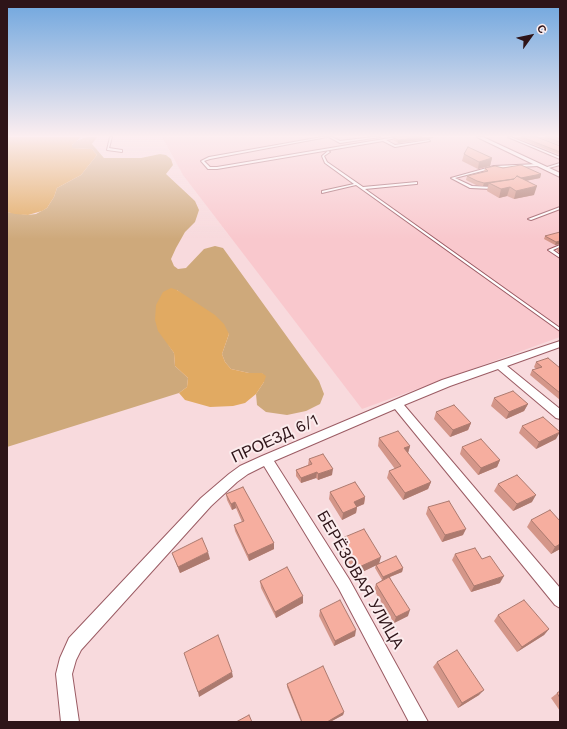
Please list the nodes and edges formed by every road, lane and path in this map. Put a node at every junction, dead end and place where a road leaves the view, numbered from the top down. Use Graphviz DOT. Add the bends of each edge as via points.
graph roads {
  1 [pos="339,171"];
  2 [pos="479,171"];
  3 [pos="551,171"];
  4 [pos="560,176"];
  5 [pos="416,183"];
  6 [pos="357,184"];
  7 [pos="500,187"];
  8 [pos="362,188"];
  9 [pos="323,192"];
  10 [pos="560,208"];
  11 [pos="530,219"];
  12 [pos="560,246"];
  13 [pos="560,257"];
  14 [pos="560,330"];
  15 [pos="560,344"];
  16 [pos="499,364"];
  17 [pos="396,404"];
  18 [pos="560,415"];
  19 [pos="266,459"];
  20 [pos="560,600"];
  21 [pos="70,722"];
  22 [pos="419,722"];
  1 -- 6 [label="lane"];
  2 -- 7 [label="lane" via="452,178 471,188"];
  3 -- 4 [label="street"];
  5 -- 8 [label="lane"];
  6 -- 8 [label="lane"];
  6 -- 9 [label="lane"];
  8 -- 14 [label="lane"];
  10 -- 11 [label="lane"];
  12 -- 13 [label="lane" via="550,250"];
  15 -- 16 [label="street, ПРОЕЗД 6/1"];
  16 -- 17 [label="street, ПРОЕЗД 6/1"];
  16 -- 18 [label="street"];
  17 -- 19 [label="street, ПРОЕЗД 6/1"];
  17 -- 20 [label="street"];
  19 -- 21 [label="street, ПРОЕЗД 6/1" via="244,470 206,502 75,644 64,674"];
  19 -- 22 [label="street, БЕРЁЗОВАЯ УЛИЦА" via="344,584"];
}
